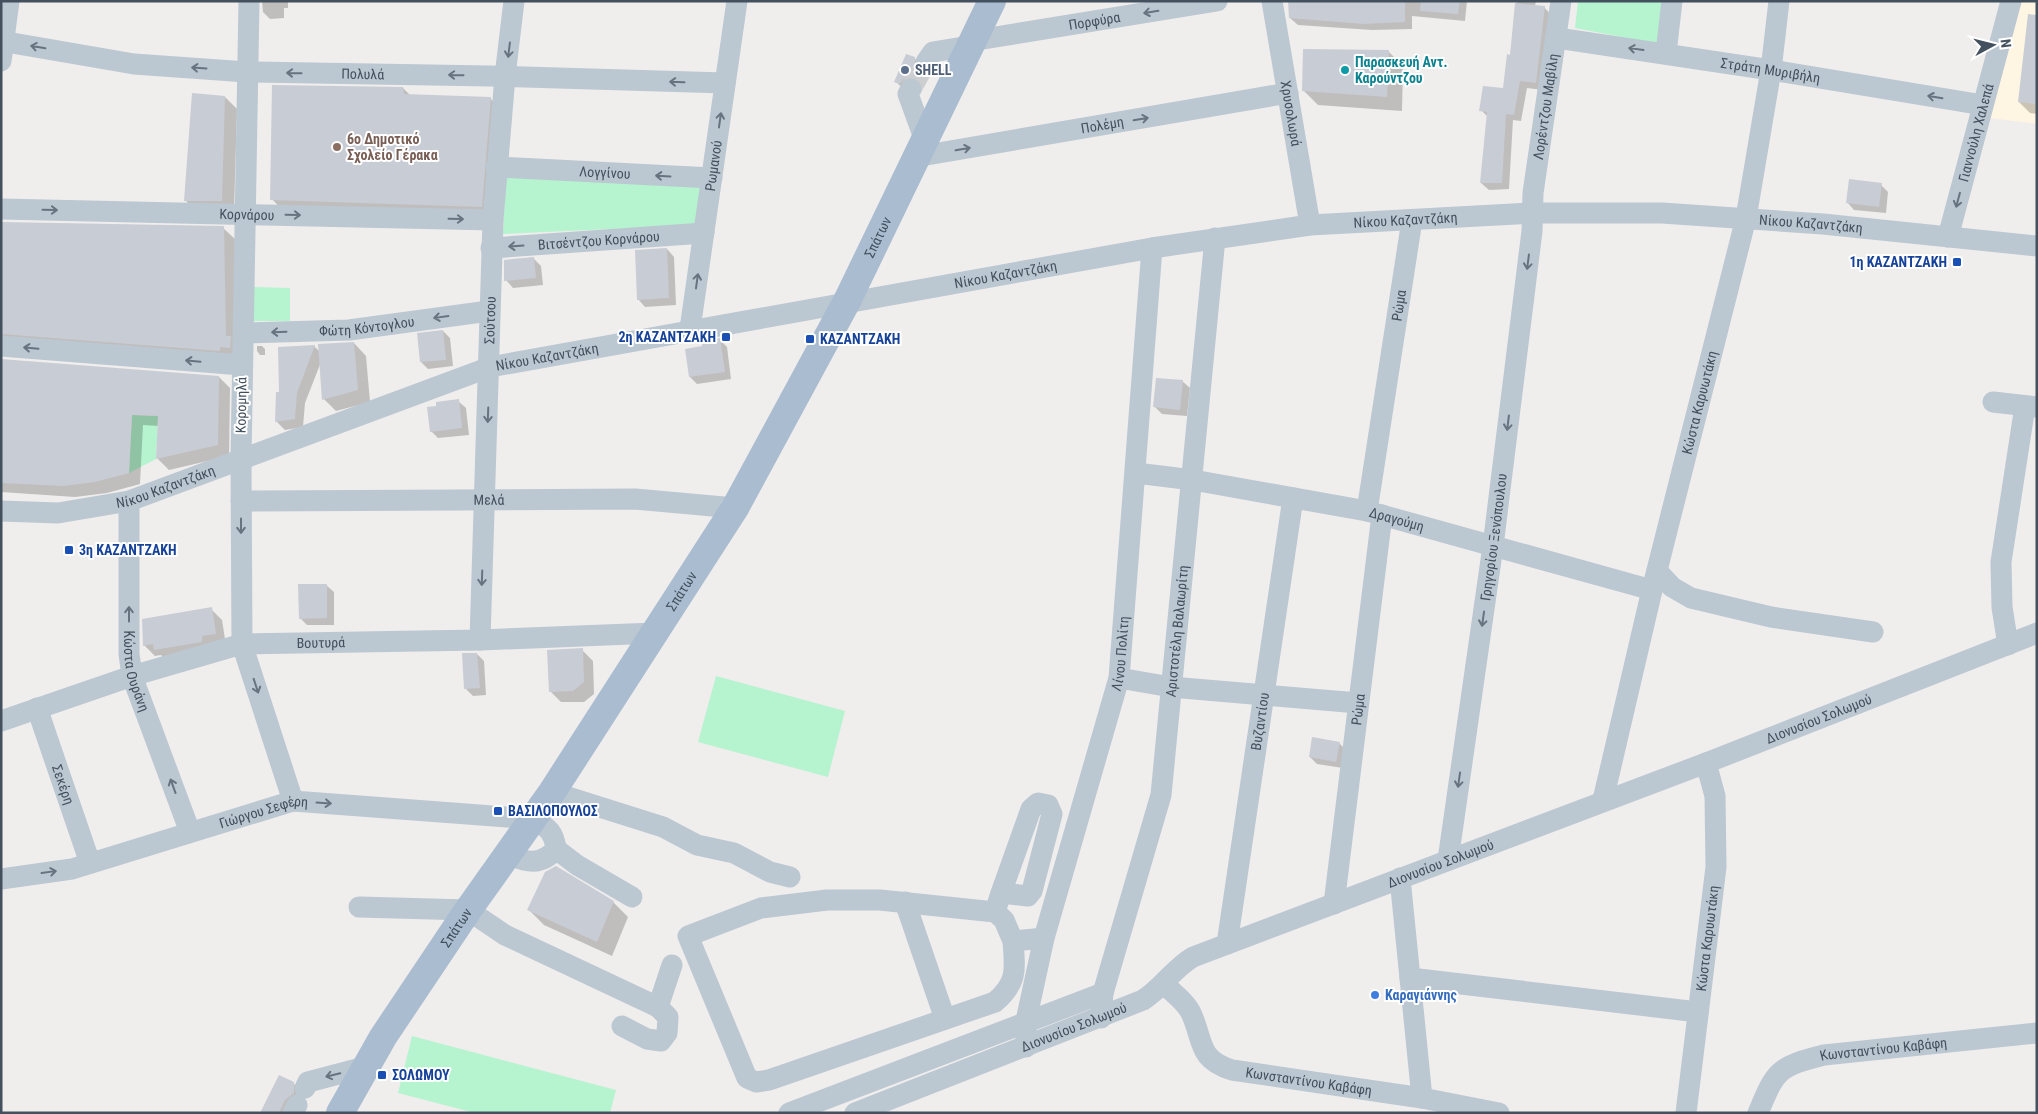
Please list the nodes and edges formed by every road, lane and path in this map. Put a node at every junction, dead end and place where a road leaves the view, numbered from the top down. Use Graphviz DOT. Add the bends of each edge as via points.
graph roads {
  1 [pos="9,1"];
  2 [pos="249,1"];
  3 [pos="514,1"];
  4 [pos="737,1"];
  5 [pos="986,1"];
  6 [pos="992,1"];
  7 [pos="1217,1"];
  8 [pos="1272,1"];
  9 [pos="1561,1"];
  10 [pos="1672,1"];
  11 [pos="1780,1"];
  12 [pos="2011,1"];
  13 [pos="1557,38"];
  14 [pos="970,43"];
  15 [pos="2,48"];
  16 [pos="1666,53"];
  17 [pos="926,62"];
  18 [pos="1772,70"];
  19 [pos="247,72"];
  20 [pos="505,76"];
  21 [pos="725,83"];
  22 [pos="911,89"];
  23 [pos="1288,94"];
  24 [pos="1983,105"];
  25 [pos="920,148"];
  26 [pos="496,167"];
  27 [pos="712,178"];
  28 [pos="1,209"];
  29 [pos="1533,213"];
  30 [pos="245,214"];
  31 [pos="1746,218"];
  32 [pos="493,220"];
  33 [pos="1412,220"];
  34 [pos="1310,225"];
  35 [pos="704,233"];
  36 [pos="1948,237"];
  37 [pos="1215,238"];
  38 [pos="2037,246"];
  39 [pos="491,248"];
  40 [pos="1152,248"];
  41 [pos="847,301"];
  42 [pos="489,311"];
  43 [pos="690,329"];
  44 [pos="243,333"];
  45 [pos="1,346"];
  46 [pos="242,365"];
  47 [pos="490,367"];
  48 [pos="1992,402"];
  49 [pos="2031,407"];
  50 [pos="241,460"];
  51 [pos="1136,474"];
  52 [pos="1193,480"];
  53 [pos="485,498"];
  54 [pos="1293,498"];
  55 [pos="241,500"];
  56 [pos="130,501"];
  57 [pos="735,508"];
  58 [pos="1,511"];
  59 [pos="1375,513"];
  60 [pos="1493,546"];
  61 [pos="1655,580"];
  62 [pos="1873,632"];
  63 [pos="2037,633"];
  64 [pos="654,634"];
  65 [pos="480,640"];
  66 [pos="242,644"];
  67 [pos="2008,645"];
  68 [pos="132,676"];
  69 [pos="1119,678"];
  70 [pos="1171,687"];
  71 [pos="1263,694"];
  72 [pos="1358,704"];
  73 [pos="37,708"];
  74 [pos="1,721"];
  75 [pos="1706,763"];
  76 [pos="552,792"];
  77 [pos="1603,800"];
  78 [pos="293,801"];
  79 [pos="534,819"];
  80 [pos="190,832"];
  81 [pos="556,849"];
  82 [pos="508,854"];
  83 [pos="1448,860"];
  84 [pos="90,863"];
  85 [pos="790,878"];
  86 [pos="1400,878"];
  87 [pos="1,879"];
  88 [pos="632,897"];
  89 [pos="905,902"];
  90 [pos="1334,904"];
  91 [pos="359,907"];
  92 [pos="468,910"];
  93 [pos="1044,938"];
  94 [pos="1013,941"];
  95 [pos="1227,944"];
  96 [pos="672,966"];
  97 [pos="1410,978"];
  98 [pos="1164,984"];
  99 [pos="1103,992"];
  100 [pos="658,1007"];
  101 [pos="1698,1012"];
  102 [pos="1100,1018"];
  103 [pos="945,1019"];
  104 [pos="1026,1021"];
  105 [pos="622,1026"];
  106 [pos="2037,1034"];
  107 [pos="1026,1047"];
  108 [pos="365,1068"];
  109 [pos="1422,1098"];
  110 [pos="298,1102"];
  111 [pos="1460,1108"];
  112 [pos="340,1113"];
  113 [pos="789,1113"];
  114 [pos="855,1113"];
  115 [pos="1499,1113"];
  116 [pos="1686,1113"];
  117 [pos="1758,1113"];
  1 -- 15 [label="street"];
  2 -- 19 [label="street, Κορομηλά"];
  3 -- 20 [label="street, Σούτσου, one-way"];
  4 -- 21 [label="street, Ρωμανού"];
  5 -- 14 [label="main road, Σπάτων"];
  6 -- 14 [label="main road, Σπάτων"];
  7 -- 14 [label="street, Πορφύρα, one-way"];
  8 -- 23 [label="street, Χρυσολωρά"];
  9 -- 13 [label="street, Λορέντζου Μαβίλη"];
  10 -- 16 [label="street"];
  11 -- 18 [label="street, Κώστα Καρυωτάκη"];
  12 -- 24 [label="street, Γιαννούλη Χαλεπά"];
  16 -- 13 [label="street, Στράτη Μυριβήλη, one-way"];
  13 -- 29 [label="street, Λορέντζου Μαβίλη" via="1533,193"];
  14 -- 17 [label="street, Πορφύρα" via="932,52"];
  14 -- 25 [label="main road, Σπάτων"];
  19 -- 15 [label="street, Πολυλά, one-way" via="134,64"];
  16 -- 18 [label="street, Στράτη Μυριβήλη"];
  24 -- 18 [label="street, Στράτη Μυριβήλη, one-way"];
  18 -- 31 [label="street, Κώστα Καρυωτάκη"];
  20 -- 19 [label="street, Πολυλά, one-way"];
  19 -- 30 [label="street, Κορομηλά"];
  21 -- 20 [label="street, Πολυλά, one-way"];
  20 -- 26 [label="street, Σούτσου"];
  27 -- 21 [label="street, Ρωμανού, one-way"];
  22 -- 25 [label="street" via="908,94"];
  25 -- 23 [label="street, Πολέμη, one-way"];
  23 -- 34 [label="street, Χρυσολωρά"];
  24 -- 36 [label="street, Γιαννούλη Χαλεπά, one-way"];
  25 -- 41 [label="main road, Σπάτων"];
  27 -- 26 [label="street, Λογγίνου, one-way"];
  26 -- 32 [label="street, Σούτσου"];
  27 -- 35 [label="street, Ρωμανού"];
  28 -- 30 [label="street, Κορνάρου, one-way"];
  29 -- 31 [label="street, Νίκου Καζαντζάκη" via="1662,213"];
  29 -- 33 [label="street, Νίκου Καζαντζάκη"];
  29 -- 60 [label="street, Γρηγορίου Ξενόπουλου, one-way"];
  30 -- 32 [label="street, Κορνάρου, one-way"];
  30 -- 44 [label="street, Κορομηλά"];
  31 -- 36 [label="street, Νίκου Καζαντζάκη"];
  31 -- 61 [label="street, Κώστα Καρυωτάκη"];
  32 -- 39 [label="street, Σούτσου"];
  33 -- 34 [label="street, Νίκου Καζαντζάκη"];
  33 -- 59 [label="street, Ρώμα"];
  34 -- 37 [label="street, Νίκου Καζαντζάκη"];
  35 -- 39 [label="street, Βιτσέντζου Κορνάρου, one-way"];
  43 -- 35 [label="street, Ρωμανού, one-way"];
  36 -- 38 [label="street, Νίκου Καζαντζάκη"];
  37 -- 40 [label="street, Νίκου Καζαντζάκη"];
  37 -- 52 [label="street, Αριστοτέλη Βαλαωρίτη"];
  39 -- 42 [label="street, Σούτσου"];
  40 -- 41 [label="street, Νίκου Καζαντζάκη"];
  40 -- 51 [label="street, Λίνου Πολίτη"];
  41 -- 43 [label="street, Νίκου Καζαντζάκη"];
  41 -- 57 [label="main road, Σπάτων"];
  42 -- 44 [label="street, Φώτη Κόντογλου, one-way" via="349,330"];
  42 -- 47 [label="street, Σούτσου"];
  43 -- 47 [label="street, Νίκου Καζαντζάκη"];
  44 -- 46 [label="street, Κορομηλά"];
  46 -- 45 [label="street, one-way"];
  46 -- 50 [label="street, Κορομηλά"];
  47 -- 50 [label="street, Νίκου Καζαντζάκη"];
  47 -- 53 [label="street, Σούτσου, one-way"];
  48 -- 49 [label="street"];
  49 -- 67 [label="street" via="2001,562 2002,607"];
  50 -- 55 [label="street, Κορομηλά"];
  50 -- 56 [label="street, Νίκου Καζαντζάκη"];
  51 -- 52 [label="street, Δραγούμη"];
  51 -- 69 [label="street, Λίνου Πολίτη"];
  52 -- 54 [label="street, Δραγούμη"];
  52 -- 70 [label="street, Αριστοτέλη Βαλαωρίτη"];
  53 -- 55 [label="street, Μελά"];
  53 -- 57 [label="street, Μελά" via="636,499"];
  53 -- 65 [label="street, Σούτσου, one-way"];
  54 -- 59 [label="street, Δραγούμη"];
  54 -- 71 [label="street, Βυζαντίου"];
  55 -- 66 [label="street, Κορομηλά, one-way"];
  56 -- 58 [label="street, Νίκου Καζαντζάκη" via="58,513"];
  68 -- 56 [label="street, Κώστα Ουράνη, one-way" via="129,654"];
  57 -- 64 [label="main road, Σπάτων"];
  59 -- 60 [label="street, Δραγούμη"];
  59 -- 72 [label="street, Ρώμα"];
  60 -- 61 [label="street, Δραγούμη"];
  60 -- 83 [label="street, Γρηγορίου Ξενόπουλου, one-way"];
  61 -- 62 [label="street" via="1691,598 1771,617"];
  61 -- 77 [label="street, Κώστα Καρυωτάκη"];
  63 -- 67 [label="street, Διονυσίου Σολωμού"];
  64 -- 65 [label="street, Βουτυρά"];
  64 -- 76 [label="main road, Σπάτων"];
  65 -- 66 [label="street, Βουτυρά"];
  66 -- 68 [label="street, Βουτυρά"];
  66 -- 78 [label="street, Κορομηλά, one-way"];
  67 -- 75 [label="street, Διονυσίου Σολωμού"];
  68 -- 73 [label="street, Βουτυρά"];
  80 -- 68 [label="street, Κώστα Ουράνη, one-way"];
  69 -- 70 [label="street"];
  69 -- 93 [label="street, Λίνου Πολίτη"];
  70 -- 71 [label="street"];
  70 -- 99 [label="street, Αριστοτέλη Βαλαωρίτη" via="1161,795"];
  71 -- 72 [label="street"];
  71 -- 95 [label="street, Βυζαντίου"];
  72 -- 90 [label="street, Ρώμα"];
  73 -- 74 [label="street, Βουτυρά"];
  73 -- 84 [label="street, Σεκέρη"];
  75 -- 77 [label="street, Διονυσίου Σολωμού"];
  75 -- 101 [label="street, Κώστα Καρυωτάκη" via="1715,796 1716,859"];
  76 -- 79 [label="main road, Σπάτων"];
  76 -- 85 [label="street" via="663,826 698,845 734,853 770,872"];
  77 -- 83 [label="street, Διονυσίου Σολωμού"];
  78 -- 79 [label="street, Γιώργου Σεφέρη, one-way"];
  78 -- 80 [label="street, Γιώργου Σεφέρη"];
  79 -- 81 [label="street" via="551,830"];
  79 -- 82 [label="main road, Σπάτων"];
  80 -- 84 [label="street, Γιώργου Σεφέρη"];
  81 -- 82 [label="street" via="538,863"];
  81 -- 88 [label="street" via="577,866"];
  82 -- 92 [label="main road, Σπάτων"];
  83 -- 86 [label="street, Διονυσίου Σολωμού"];
  87 -- 84 [label="street, Γιώργου Σεφέρη, one-way" via="72,869"];
  86 -- 90 [label="street, Διονυσίου Σολωμού"];
  86 -- 97 [label="street"];
  89 -- 94 [label="street" via="998,903"];
  89 -- 103 [label="street"];
  89 -- 103 [label="street" via="827,900 761,908 688,936 747,1078 756,1082"];
  90 -- 95 [label="street, Διονυσίου Σολωμού"];
  91 -- 92 [label="street"];
  92 -- 100 [label="street" via="504,935"];
  92 -- 108 [label="main road, Σπάτων"];
  93 -- 94 [label="street"];
  93 -- 104 [label="street, Λίνου Πολίτη"];
  94 -- 103 [label="street" via="1015,974 1008,991 994,1002"];
  95 -- 98 [label="street, Διονυσίου Σολωμού" via="1183,963"];
  96 -- 100 [label="street"];
  97 -- 101 [label="street"];
  97 -- 109 [label="street"];
  98 -- 102 [label="street, Διονυσίου Σολωμού" via="1143,1000"];
  98 -- 109 [label="street, Κωνσταντίνου Καβάφη" via="1190,1012 1207,1057 1221,1067"];
  99 -- 102 [label="street, Αριστοτέλη Βαλαωρίτη"];
  99 -- 104 [label="street"];
  100 -- 105 [label="street" via="668,1017 667,1033 661,1041 647,1039"];
  101 -- 116 [label="street, Κώστα Καρυωτάκη"];
  102 -- 107 [label="street, Διονυσίου Σολωμού"];
  104 -- 107 [label="street, Λίνου Πολίτη"];
  104 -- 113 [label="street"];
  106 -- 117 [label="street, Κωνσταντίνου Καβάφη" via="1824,1055 1797,1062 1779,1071 1769,1085"];
  107 -- 114 [label="street, Διονυσίου Σολωμού"];
  108 -- 110 [label="street, one-way" via="308,1082"];
  108 -- 112 [label="main road, Σπάτων"];
  109 -- 111 [label="street, Κωνσταντίνου Καβάφη"];
  111 -- 115 [label="street, Κωνσταντίνου Καβάφη"];
}
